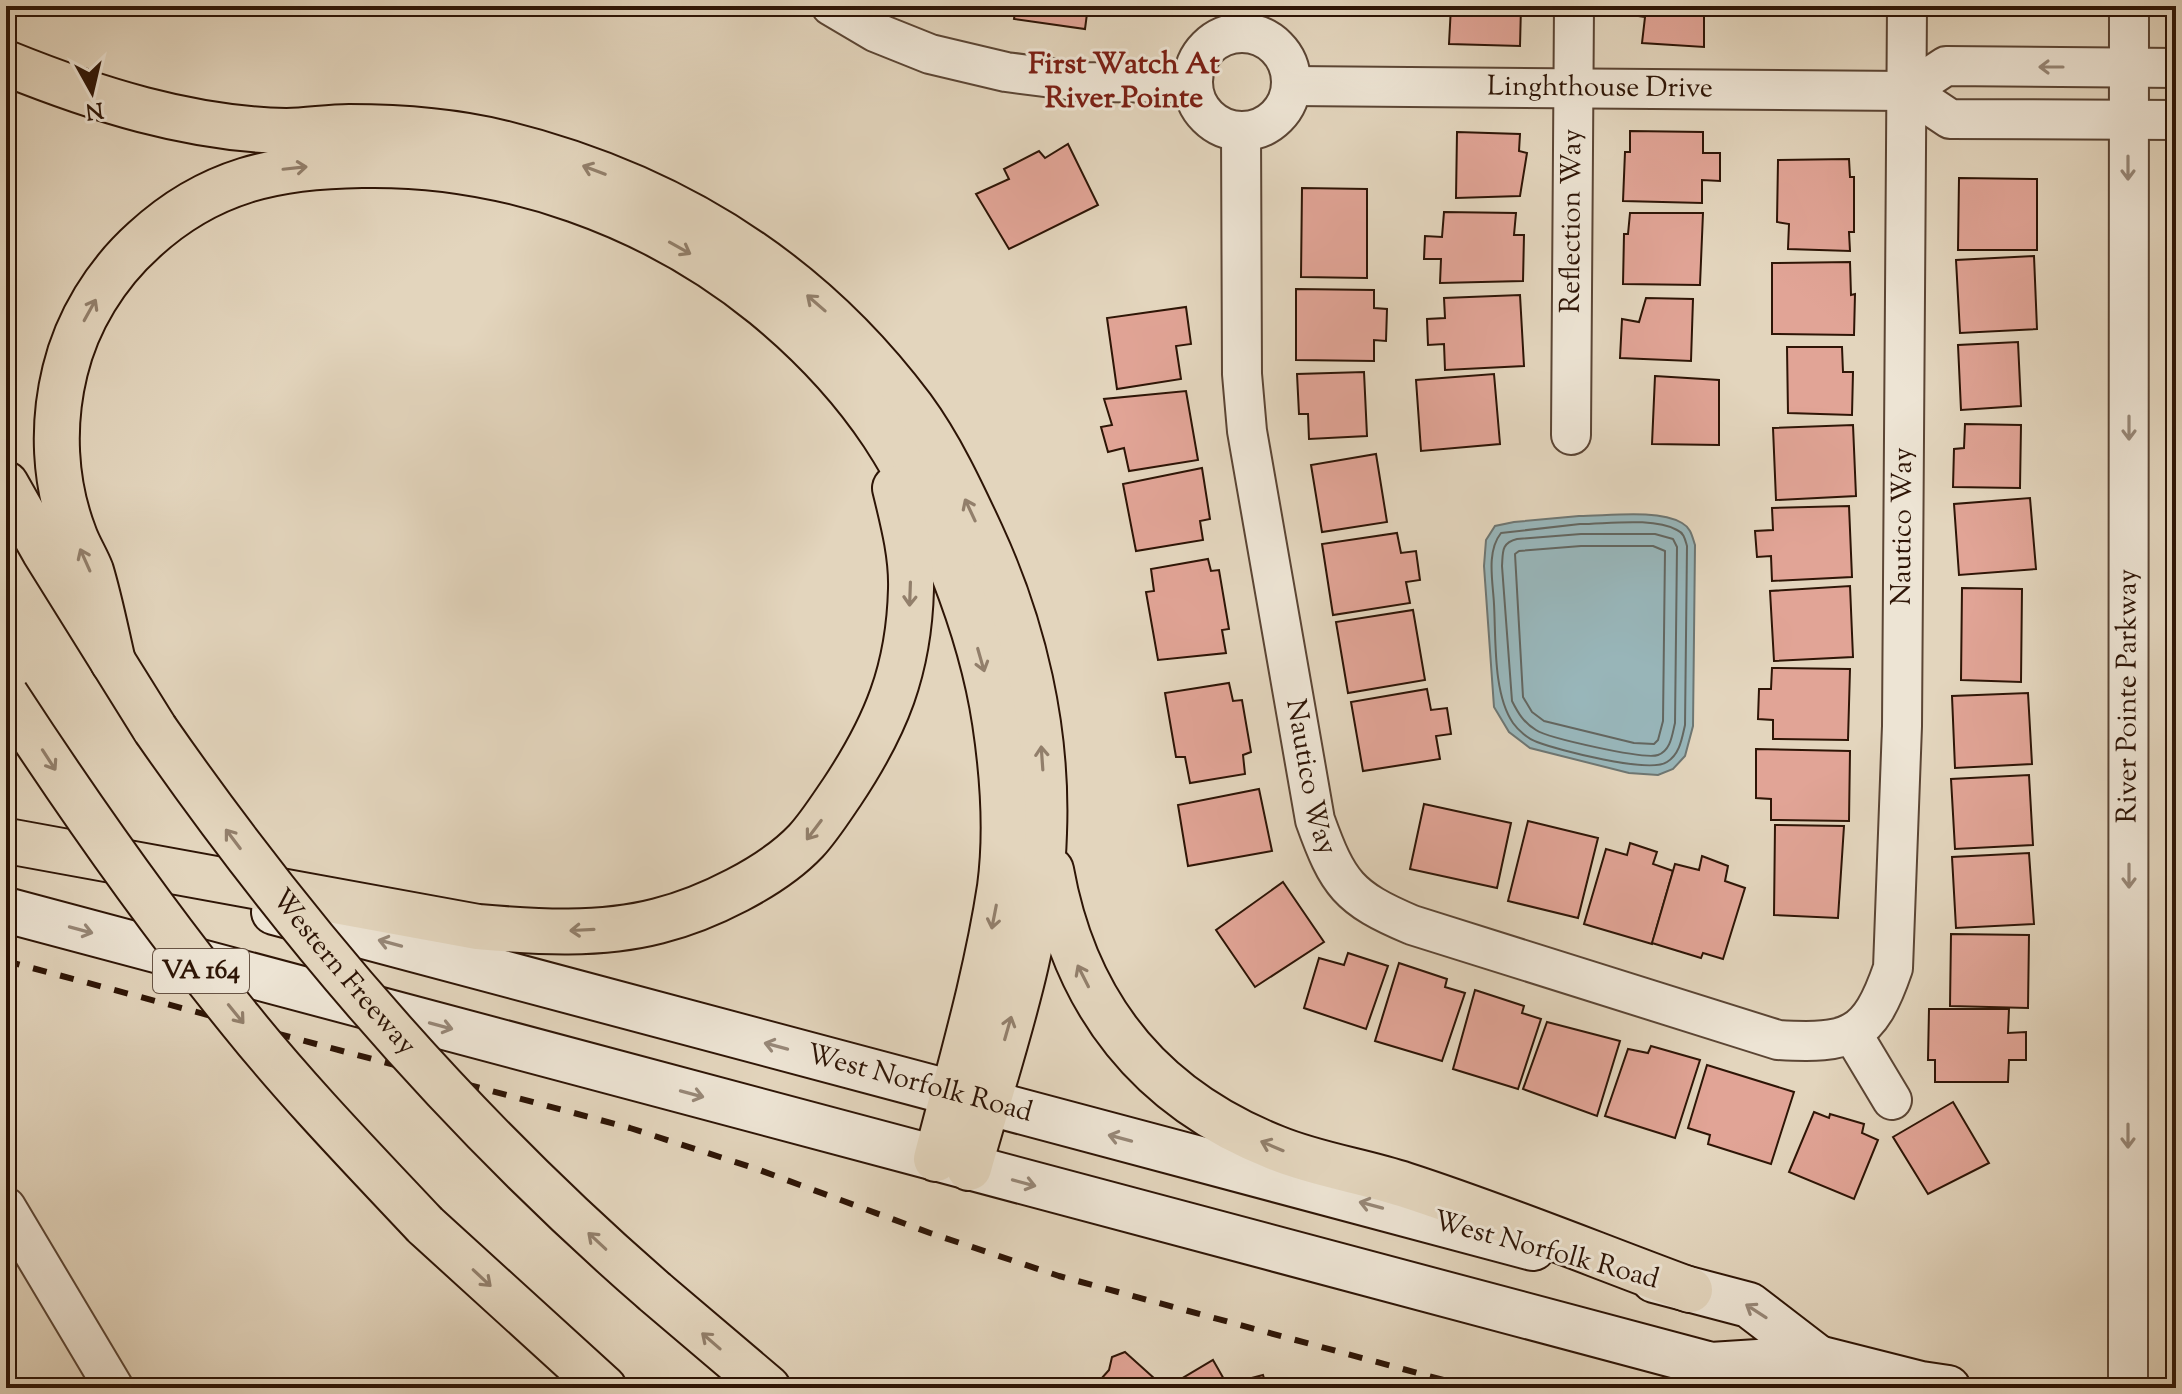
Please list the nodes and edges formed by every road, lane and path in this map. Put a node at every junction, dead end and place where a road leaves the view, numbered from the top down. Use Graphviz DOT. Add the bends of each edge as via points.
graph roads {
  1 [pos="831,6"];
  2 [pos="1574,6"];
  3 [pos="1907,6"];
  4 [pos="2129,6"];
  5 [pos="1242,19"];
  6 [pos="6,63"];
  7 [pos="2129,67"];
  8 [pos="2176,68"];
  9 [pos="1193,83"];
  10 [pos="1292,86"];
  11 [pos="1573,89"];
  12 [pos="1908,91"];
  13 [pos="2128,120"];
  14 [pos="2176,120"];
  15 [pos="1241,131"];
  16 [pos="883,435"];
  17 [pos="1571,435"];
  18 [pos="6,484"];
  19 [pos="113,662"];
  20 [pos="6,695"];
  21 [pos="1044,836"];
  22 [pos="9,841"];
  23 [pos="6,910"];
  24 [pos="1853,1035"];
  25 [pos="970,1098"];
  26 [pos="1892,1100"];
  27 [pos="952,1163"];
  28 [pos="6,1207"];
  29 [pos="1690,1290"];
  30 [pos="1814,1373"];
  31 [pos="114,1388"];
  32 [pos="604,1388"];
  33 [pos="768,1388"];
  34 [pos="1948,1388"];
  35 [pos="2128,1388"];
  1 -- 9 [label="street" via="875,32 930,54 1006,72 1084,82"];
  2 -- 11 [label="street, Reflection Way"];
  3 -- 12 [label="street, Nautico Way"];
  4 -- 7 [label="street, River Pointe Parkway"];
  5 -- 9 [label="street" via="1202,54"];
  5 -- 10 [label="street" via="1278,48"];
  21 -- 6 [label="highway, one-way" via="1040,737 1030,677 991,554 957,481 914,411 877,364 780,272 718,229 652,193 496,141 422,130 288,131 224,125 146,111"];
  7 -- 8 [label="street"];
  7 -- 12 [label="street, one-way" via="1946,66"];
  7 -- 13 [label="street, River Pointe Parkway"];
  9 -- 15 [label="street" via="1202,111 1226,129"];
  10 -- 11 [label="street, Linghthouse Drive"];
  10 -- 15 [label="street" via="1281,113 1270,123"];
  11 -- 12 [label="street, Linghthouse Drive"];
  11 -- 17 [label="street, Reflection Way"];
  12 -- 13 [label="street" via="1950,119"];
  12 -- 24 [label="street, Nautico Way" via="1902,726 1893,968 1872,1017"];
  13 -- 14 [label="street"];
  13 -- 35 [label="street, River Pointe Parkway, one-way"];
  15 -- 24 [label="street, Nautico Way" via="1247,431 1315,820 1330,862 1348,890 1374,909 1412,925 1766,1037 1819,1043"];
  19 -- 16 [label="highway, one-way" via="90,568 63,499 57,462 57,414 66,368 82,324 129,253 164,221 239,181 285,169 394,164 466,171 577,200 706,263 764,305 845,385"];
  16 -- 22 [label="highway, one-way" via="908,546 911,588 907,640 895,691 870,749 805,841 722,898 658,921 584,931 478,927"];
  16 -- 25 [label="highway, one-way" via="937,532 968,617 989,693 1000,765 1000,883 984,966"];
  18 -- 19 [label="highway, Western Freeway"];
  33 -- 19 [label="highway, Western Freeway, one-way, bridge" via="571,1217 435,1082 229,833"];
  20 -- 32 [label="highway, VA 164, one-way, bridge" via="210,983 325,1119 425,1225"];
  25 -- 21 [label="highway, one-way" via="1035,923"];
  29 -- 21 [label="highway, one-way" via="1404,1184 1277,1149 1198,1108 1157,1076 1097,1004 1057,908"];
  25 -- 22 [label="street, West Norfolk Road, one-way"];
  23 -- 27 [label="street, West Norfolk Road, one-way"];
  24 -- 26 [label="street"];
  25 -- 27 [label="highway"];
  29 -- 25 [label="street, West Norfolk Road, one-way"];
  27 -- 30 [label="street, West Norfolk Road, one-way" via="1711,1365"];
  28 -- 31 [label="street"];
  30 -- 29 [label="street, West Norfolk Road, one-way" via="1749,1305"];
  30 -- 34 [label="street, West Norfolk Road"];
}
